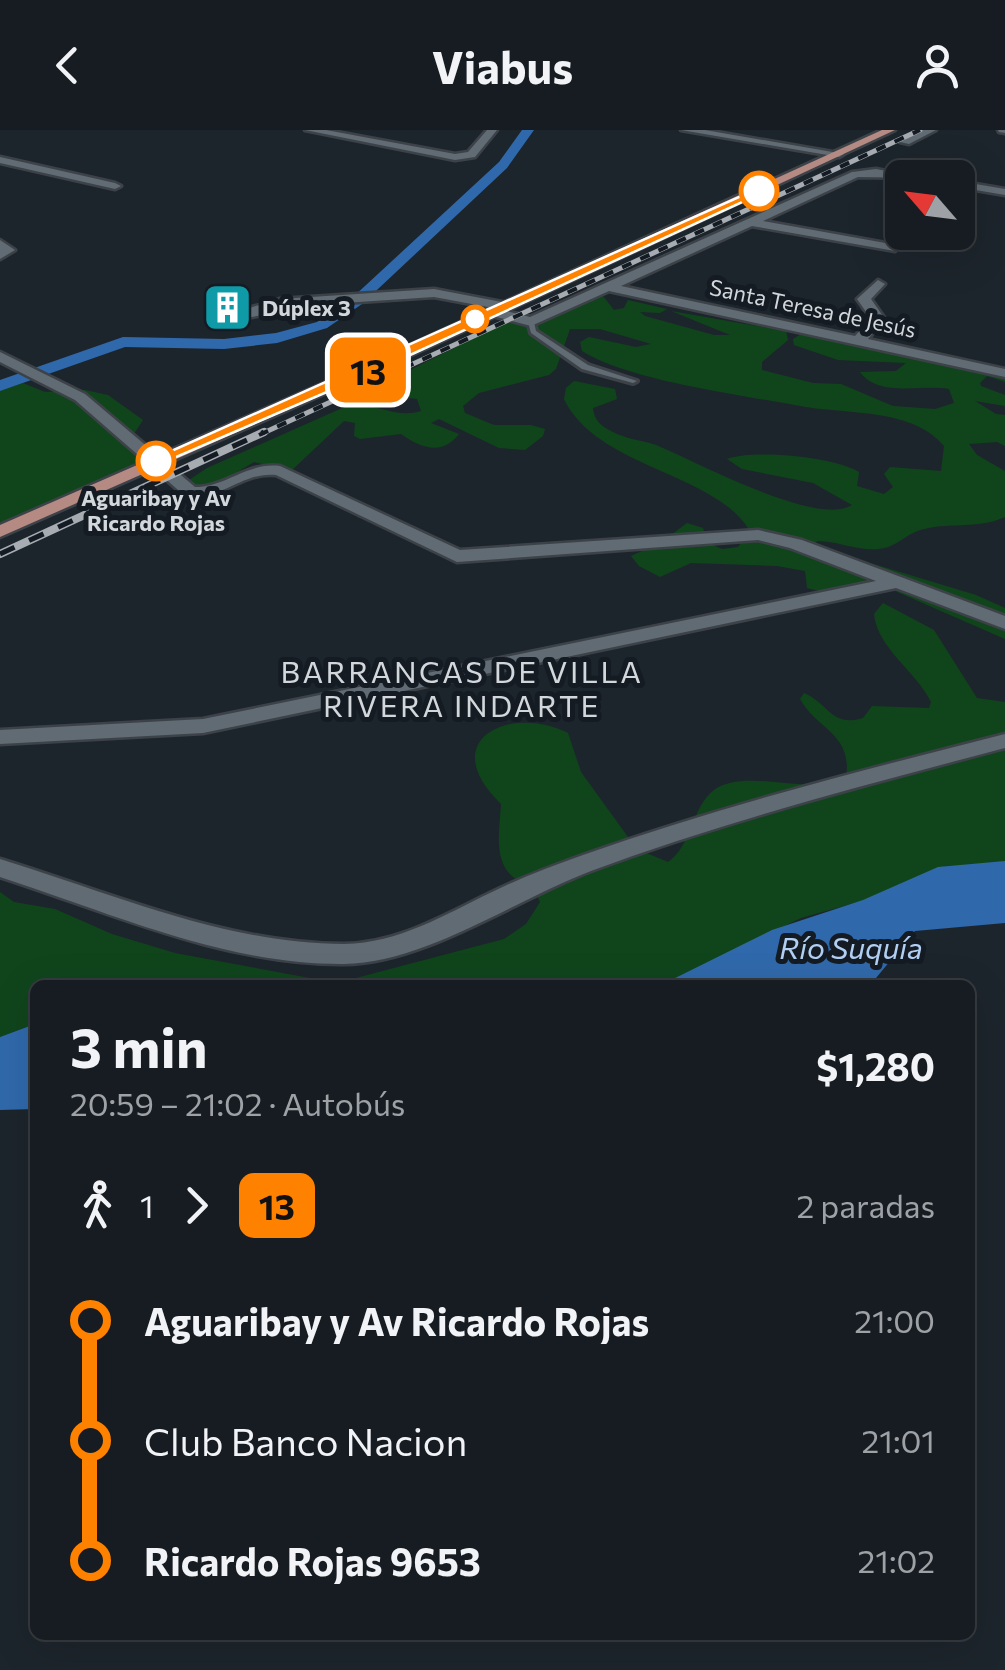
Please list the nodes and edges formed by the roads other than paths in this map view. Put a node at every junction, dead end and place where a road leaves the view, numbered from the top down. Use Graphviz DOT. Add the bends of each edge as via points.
graph roads {
  1 [pos="310,130"];
  2 [pos="492,130"];
  3 [pos="686,130"];
  4 [pos="890,130"];
  5 [pos="931,130"];
  6 [pos="739,134"];
  7 [pos="905,142"];
  8 [pos="839,154"];
  9 [pos="0,160"];
  10 [pos="885,172"];
  11 [pos="116,186"];
  12 [pos="975,187"];
  13 [pos="1005,192"];
  14 [pos="754,220"];
  15 [pos="885,242"];
  16 [pos="0,244"];
  17 [pos="0,255"];
  18 [pos="878,284"];
  19 [pos="611,288"];
  20 [pos="496,309"];
  21 [pos="218,319"];
  22 [pos="531,322"];
  23 [pos="859,341"];
  24 [pos="2,357"];
  25 [pos="1005,372"];
  26 [pos="633,381"];
  27 [pos="156,461"];
  28 [pos="0,532"];
  29 [pos="898,582"];
  30 [pos="1005,623"];
  31 [pos="0,738"];
  32 [pos="1005,740"];
  33 [pos="0,868"];
  1 -- 2 [label="street" via="456,158 472,154"];
  3 -- 6 [label="street"];
  4 -- 8 [label="main road"];
  5 -- 7 [label="street"];
  6 -- 8 [label="street"];
  8 -- 20 [label="main road"];
  9 -- 11 [label="street"];
  10 -- 14 [label="street" via="856,174"];
  12 -- 13 [label="street"];
  14 -- 15 [label="street"];
  14 -- 19 [label="street"];
  16 -- 17 [label="street" via="10,250"];
  18 -- 23 [label="street" via="864,299 878,319"];
  19 -- 22 [label="street"];
  19 -- 23 [label="street, Santa Teresa de Jesús"];
  20 -- 21 [label="street" via="434,293 280,303"];
  20 -- 22 [label="street"];
  20 -- 27 [label="main road"];
  22 -- 26 [label="lane" via="533,332 577,362"];
  23 -- 25 [label="street, Santa Teresa de Jesús"];
  24 -- 27 [label="street" via="80,398"];
  27 -- 28 [label="main road"];
  27 -- 29 [label="street" via="198,493 252,470 280,471 457,556 758,535"];
  29 -- 30 [label="street"];
  29 -- 31 [label="street" via="203,726"];
  32 -- 33 [label="street" via="662,837 385,952 271,948"];
}
